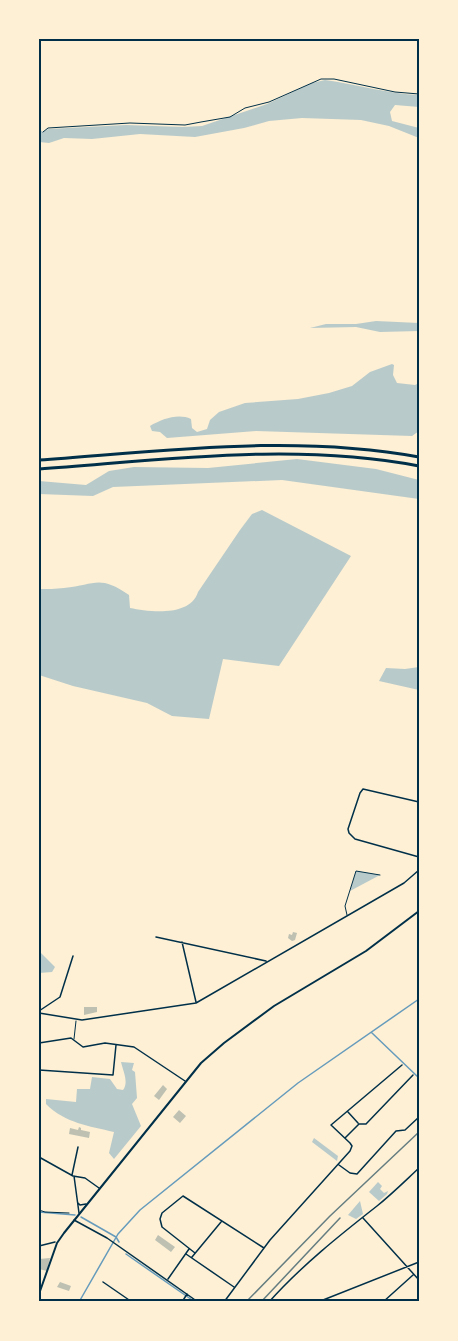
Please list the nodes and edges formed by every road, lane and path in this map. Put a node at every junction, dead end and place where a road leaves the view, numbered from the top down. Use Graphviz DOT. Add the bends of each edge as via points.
graph roads {
  1 [pos="419,94"];
  2 [pos="44,132"];
  3 [pos="419,457"];
  4 [pos="39,460"];
  5 [pos="419,466"];
  6 [pos="39,469"];
  7 [pos="419,802"];
  8 [pos="419,857"];
  9 [pos="419,870"];
  10 [pos="380,876"];
  11 [pos="419,911"];
  12 [pos="347,915"];
  13 [pos="156,937"];
  14 [pos="182,942"];
  15 [pos="74,956"];
  16 [pos="267,961"];
  17 [pos="196,1003"];
  18 [pos="39,1012"];
  19 [pos="76,1021"];
  20 [pos="75,1040"];
  21 [pos="39,1043"];
  22 [pos="116,1044"];
  23 [pos="402,1065"];
  24 [pos="39,1070"];
  25 [pos="413,1075"];
  26 [pos="185,1081"];
  27 [pos="348,1112"];
  28 [pos="39,1113"];
  29 [pos="419,1117"];
  30 [pos="40,1120"];
  31 [pos="39,1124"];
  32 [pos="359,1124"];
  33 [pos="345,1138"];
  34 [pos="78,1147"];
  35 [pos="39,1157"];
  36 [pos="339,1164"];
  37 [pos="419,1168"];
  38 [pos="73,1175"];
  39 [pos="99,1188"];
  40 [pos="77,1202"];
  41 [pos="88,1202"];
  42 [pos="39,1210"];
  43 [pos="69,1213"];
  44 [pos="79,1213"];
  45 [pos="362,1217"];
  46 [pos="74,1220"];
  47 [pos="222,1221"];
  48 [pos="57,1243"];
  49 [pos="39,1246"];
  50 [pos="190,1248"];
  51 [pos="264,1248"];
  52 [pos="195,1253"];
  53 [pos="186,1254"];
  54 [pos="192,1257"];
  55 [pos="419,1262"];
  56 [pos="406,1266"];
  57 [pos="414,1274"];
  58 [pos="168,1280"];
  59 [pos="419,1280"];
  60 [pos="103,1282"];
  61 [pos="235,1287"];
  62 [pos="39,1294"];
  63 [pos="187,1295"];
  64 [pos="131,1302"];
  65 [pos="182,1302"];
  66 [pos="198,1302"];
  67 [pos="224,1302"];
  68 [pos="269,1302"];
  69 [pos="318,1302"];
  70 [pos="383,1302"];
  1 -- 2 [label="path" via="321,79 230,117 185,125 130,123 48,128"];
  3 -- 4 [label="highway" via="358,448 284,445"];
  5 -- 6 [label="highway" via="351,456 265,454"];
  7 -- 8 [label="street" via="363,789 348,829 355,839"];
  9 -- 12 [label="street" via="404,883"];
  10 -- 12 [label="lane" via="356,871 345,906"];
  11 -- 26 [label="main road" via="376,944 284,1000 224,1043"];
  12 -- 16 [label="street"];
  13 -- 14 [label="street"];
  14 -- 16 [label="street"];
  14 -- 17 [label="street"];
  15 -- 18 [label="street" via="60,997"];
  16 -- 17 [label="street"];
  17 -- 19 [label="street"];
  18 -- 19 [label="street"];
  19 -- 20 [label="lane"];
  20 -- 21 [label="street"];
  20 -- 22 [label="street" via="83,1047"];
  22 -- 24 [label="street" via="113,1074"];
  22 -- 26 [label="street" via="139,1049"];
  23 -- 27 [label="street"];
  25 -- 32 [label="street" via="366,1124"];
  26 -- 39 [label="main road"];
  27 -- 32 [label="street"];
  27 -- 33 [label="street" via="331,1125"];
  28 -- 30 [label="street"];
  29 -- 36 [label="street" via="405,1130 396,1131 357,1174"];
  30 -- 31 [label="street"];
  32 -- 33 [label="street"];
  33 -- 36 [label="street" via="352,1148"];
  34 -- 38 [label="street"];
  35 -- 38 [label="street"];
  36 -- 51 [label="street"];
  37 -- 45 [label="street"];
  38 -- 39 [label="street"];
  38 -- 40 [label="street"];
  39 -- 41 [label="main road"];
  40 -- 41 [label="street"];
  40 -- 44 [label="street"];
  41 -- 44 [label="main road"];
  42 -- 43 [label="path"];
  44 -- 46 [label="main road"];
  45 -- 56 [label="street"];
  45 -- 68 [label="street"];
  46 -- 48 [label="main road"];
  46 -- 58 [label="street"];
  47 -- 50 [label="street" via="184,1196 162,1212 162,1227"];
  47 -- 51 [label="street"];
  47 -- 52 [label="street"];
  48 -- 49 [label="street"];
  48 -- 62 [label="main road"];
  50 -- 52 [label="street"];
  50 -- 53 [label="street"];
  51 -- 61 [label="street"];
  52 -- 54 [label="street"];
  53 -- 54 [label="street"];
  53 -- 58 [label="street"];
  54 -- 61 [label="street"];
  55 -- 56 [label="street"];
  56 -- 57 [label="street"];
  56 -- 69 [label="street"];
  57 -- 59 [label="street"];
  57 -- 70 [label="street"];
  58 -- 63 [label="street"];
  60 -- 64 [label="street"];
  61 -- 67 [label="street"];
  63 -- 65 [label="street"];
  63 -- 66 [label="street"];
}
